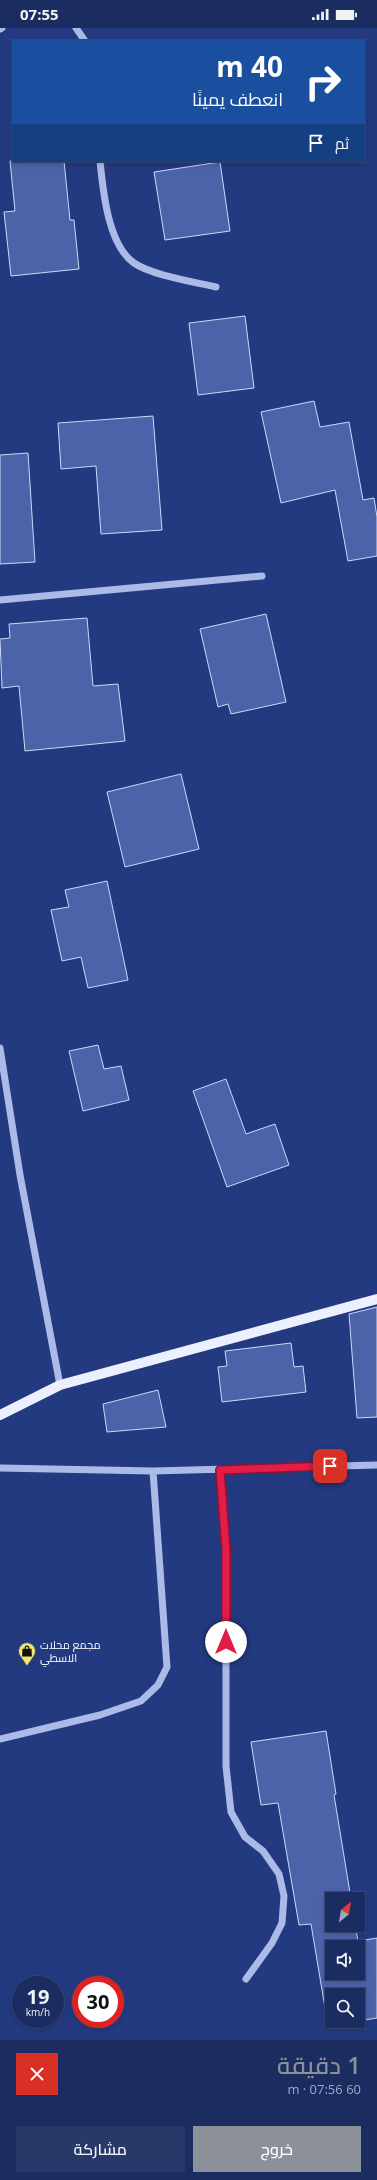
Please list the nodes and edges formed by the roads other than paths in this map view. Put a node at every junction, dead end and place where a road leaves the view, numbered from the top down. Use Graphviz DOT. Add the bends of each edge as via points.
graph roads {
  1 [pos="76,28"];
  2 [pos="84,40"];
  3 [pos="100,162"];
  4 [pos="216,287"];
  5 [pos="262,576"];
  6 [pos="0,600"];
  7 [pos="0,1048"];
  8 [pos="377,1299"];
  9 [pos="60,1385"];
  10 [pos="0,1415"];
  11 [pos="377,1465"];
  12 [pos="0,1468"];
  13 [pos="220,1470"];
  14 [pos="152,1471"];
  15 [pos="0,1739"];
  16 [pos="246,1979"];
  1 -- 2 [label="street"];
  3 -- 4 [label="street" via="103,188 114,234 124,254 146,270"];
  5 -- 6 [label="street"];
  7 -- 9 [label="street" via="20,1175"];
  8 -- 9 [label="main road"];
  9 -- 10 [label="main road"];
  11 -- 13 [label="street"];
  12 -- 14 [label="street"];
  13 -- 14 [label="street"];
  13 -- 16 [label="street" via="226,1549 226,1766 231,1812 245,1837 263,1851 279,1874 284,1896 282,1923 272,1943"];
  14 -- 15 [label="street" via="167,1667 163,1677 151,1694 142,1701 100,1715"];
}
